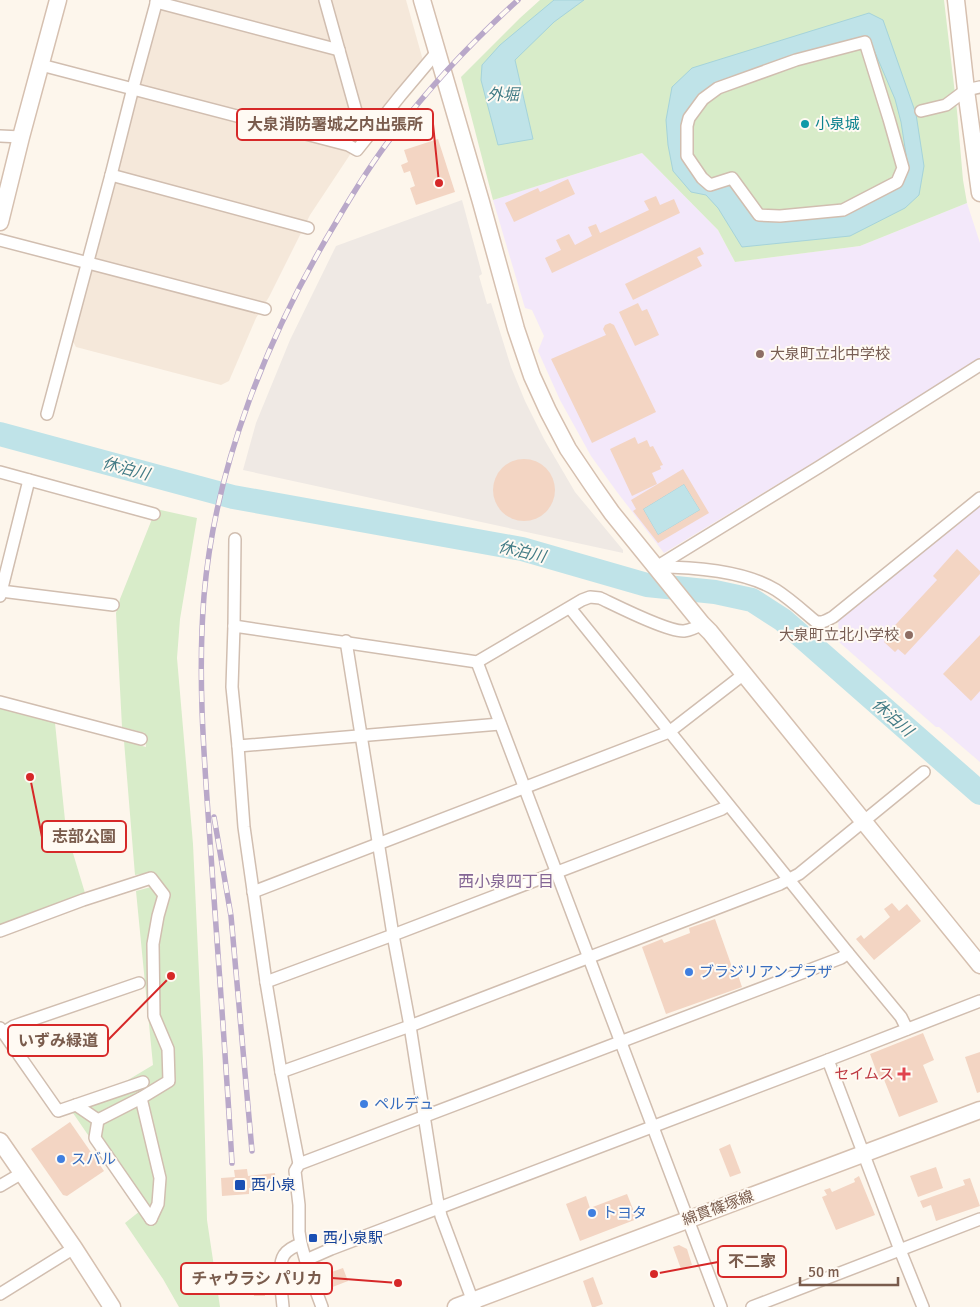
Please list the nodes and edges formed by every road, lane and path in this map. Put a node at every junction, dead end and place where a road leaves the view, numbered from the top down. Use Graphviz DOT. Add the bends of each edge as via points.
graph roads {
  1 [pos="58,0"];
  2 [pos="325,0"];
  3 [pos="422,0"];
  4 [pos="956,0"];
  5 [pos="156,1"];
  6 [pos="339,50"];
  7 [pos="437,52"];
  8 [pos="41,65"];
  9 [pos="133,88"];
  10 [pos="973,89"];
  11 [pos="921,111"];
  12 [pos="889,119"];
  13 [pos="0,136"];
  14 [pos="21,137"];
  15 [pos="366,138"];
  16 [pos="111,176"];
  17 [pos="980,193"];
  18 [pos="0,222"];
  19 [pos="308,228"];
  20 [pos="0,240"];
  21 [pos="88,263"];
  22 [pos="265,310"];
  23 [pos="980,365"];
  24 [pos="47,414"];
  25 [pos="0,472"];
  26 [pos="29,480"];
  27 [pos="980,498"];
  28 [pos="154,514"];
  29 [pos="235,539"];
  30 [pos="661,572"];
  31 [pos="1,593"];
  32 [pos="113,606"];
  33 [pos="570,608"];
  34 [pos="702,624"];
  35 [pos="234,626"];
  36 [pos="346,641"];
  37 [pos="477,662"];
  38 [pos="744,674"];
  39 [pos="0,702"];
  40 [pos="500,724"];
  41 [pos="669,732"];
  42 [pos="361,736"];
  43 [pos="141,739"];
  44 [pos="238,746"];
  45 [pos="924,772"];
  46 [pos="525,787"];
  47 [pos="728,805"];
  48 [pos="864,822"];
  49 [pos="378,844"];
  50 [pos="557,873"];
  51 [pos="789,880"];
  52 [pos="253,892"];
  53 [pos="0,931"];
  54 [pos="393,935"];
  55 [pos="848,954"];
  56 [pos="588,957"];
  57 [pos="980,965"];
  58 [pos="266,982"];
  59 [pos="139,983"];
  60 [pos="980,1001"];
  61 [pos="410,1026"];
  62 [pos="907,1030"];
  63 [pos="2,1031"];
  64 [pos="620,1042"];
  65 [pos="828,1060"];
  66 [pos="282,1072"];
  67 [pos="143,1082"];
  68 [pos="141,1098"];
  69 [pos="76,1105"];
  70 [pos="980,1110"];
  71 [pos="424,1116"];
  72 [pos="98,1120"];
  73 [pos="652,1126"];
  74 [pos="0,1142"];
  75 [pos="864,1154"];
  76 [pos="299,1164"];
  77 [pos="22,1173"];
  78 [pos="0,1186"];
  79 [pos="439,1208"];
  80 [pos="980,1219"];
  81 [pos="688,1220"];
  82 [pos="301,1244"];
  83 [pos="74,1248"];
  84 [pos="900,1250"];
  85 [pos="306,1260"];
  86 [pos="0,1294"];
  87 [pos="474,1304"];
  88 [pos="112,1307"];
  89 [pos="283,1307"];
  90 [pos="322,1307"];
  91 [pos="456,1307"];
  92 [pos="721,1307"];
  93 [pos="752,1307"];
  94 [pos="923,1307"];
  1 -- 8 [label="street"];
  2 -- 6 [label="street"];
  3 -- 7 [label="street"];
  4 -- 10 [label="street"];
  5 -- 6 [label="street"];
  5 -- 9 [label="street"];
  6 -- 15 [label="street"];
  7 -- 15 [label="street"];
  7 -- 30 [label="street" via="532,376 568,449 612,513"];
  8 -- 9 [label="street"];
  8 -- 14 [label="street"];
  9 -- 15 [label="street" via="357,150"];
  9 -- 16 [label="street"];
  10 -- 11 [label="street" via="946,105"];
  10 -- 17 [label="street"];
  12 -- 12 [label="street" via="903,168 897,182 843,210 759,215 732,178 710,185 687,156 689,118 703,99 718,88 796,60 865,42"];
  13 -- 14 [label="street"];
  14 -- 18 [label="street"];
  16 -- 19 [label="street"];
  16 -- 21 [label="street"];
  20 -- 21 [label="street"];
  21 -- 22 [label="street"];
  21 -- 24 [label="street"];
  23 -- 30 [label="street"];
  25 -- 26 [label="street"];
  26 -- 28 [label="street"];
  26 -- 31 [label="street"];
  27 -- 30 [label="street" via="833,617 819,623 777,590 756,579 687,568"];
  29 -- 35 [label="street"];
  30 -- 34 [label="street"];
  31 -- 32 [label="street"];
  33 -- 34 [label="street" via="590,597 600,598 680,631"];
  33 -- 37 [label="street"];
  33 -- 41 [label="street"];
  34 -- 38 [label="street"];
  35 -- 36 [label="street"];
  35 -- 44 [label="street" via="232,687"];
  36 -- 37 [label="street"];
  36 -- 42 [label="street"];
  37 -- 40 [label="street"];
  38 -- 41 [label="street"];
  38 -- 48 [label="street"];
  39 -- 43 [label="street"];
  40 -- 42 [label="street"];
  40 -- 46 [label="street"];
  41 -- 46 [label="street"];
  41 -- 47 [label="street"];
  42 -- 44 [label="street"];
  42 -- 49 [label="street"];
  44 -- 52 [label="street"];
  45 -- 48 [label="street"];
  46 -- 49 [label="street"];
  46 -- 50 [label="street"];
  47 -- 50 [label="street"];
  47 -- 51 [label="street"];
  48 -- 51 [label="street"];
  48 -- 57 [label="street"];
  49 -- 52 [label="street"];
  49 -- 54 [label="street"];
  50 -- 54 [label="street"];
  50 -- 56 [label="street"];
  51 -- 55 [label="street"];
  51 -- 56 [label="street"];
  52 -- 58 [label="street"];
  53 -- 68 [label="street" via="150,878 164,895 153,944 154,1016 168,1049 169,1081"];
  54 -- 58 [label="street"];
  54 -- 61 [label="street"];
  55 -- 62 [label="street" via="901,1017"];
  55 -- 64 [label="street"];
  56 -- 61 [label="street"];
  56 -- 64 [label="street"];
  58 -- 66 [label="street"];
  59 -- 63 [label="street"];
  60 -- 62 [label="street"];
  61 -- 66 [label="street"];
  61 -- 71 [label="street"];
  62 -- 65 [label="street"];
  63 -- 69 [label="street" via="58,1111"];
  64 -- 71 [label="street"];
  64 -- 73 [label="street"];
  65 -- 73 [label="street"];
  65 -- 75 [label="street"];
  66 -- 76 [label="street"];
  67 -- 69 [label="street"];
  68 -- 72 [label="street"];
  68 -- 72 [label="street" via="160,1178 158,1204 151,1219 95,1138"];
  69 -- 72 [label="street"];
  70 -- 75 [label="street, 綿貫篠塚線"];
  71 -- 76 [label="street"];
  71 -- 79 [label="street"];
  73 -- 79 [label="street"];
  73 -- 81 [label="street"];
  74 -- 77 [label="street"];
  75 -- 81 [label="street, 綿貫篠塚線"];
  75 -- 84 [label="street"];
  76 -- 82 [label="street" via="295,1171"];
  77 -- 78 [label="street"];
  77 -- 83 [label="street"];
  79 -- 85 [label="street"];
  79 -- 87 [label="street"];
  80 -- 84 [label="street"];
  81 -- 87 [label="street, 綿貫篠塚線"];
  81 -- 92 [label="street"];
  82 -- 85 [label="street"];
  82 -- 89 [label="street" via="283,1256"];
  83 -- 86 [label="street"];
  83 -- 88 [label="street"];
  84 -- 93 [label="street"];
  84 -- 94 [label="street"];
  85 -- 90 [label="street"];
  87 -- 91 [label="street, 綿貫篠塚線"];
}
